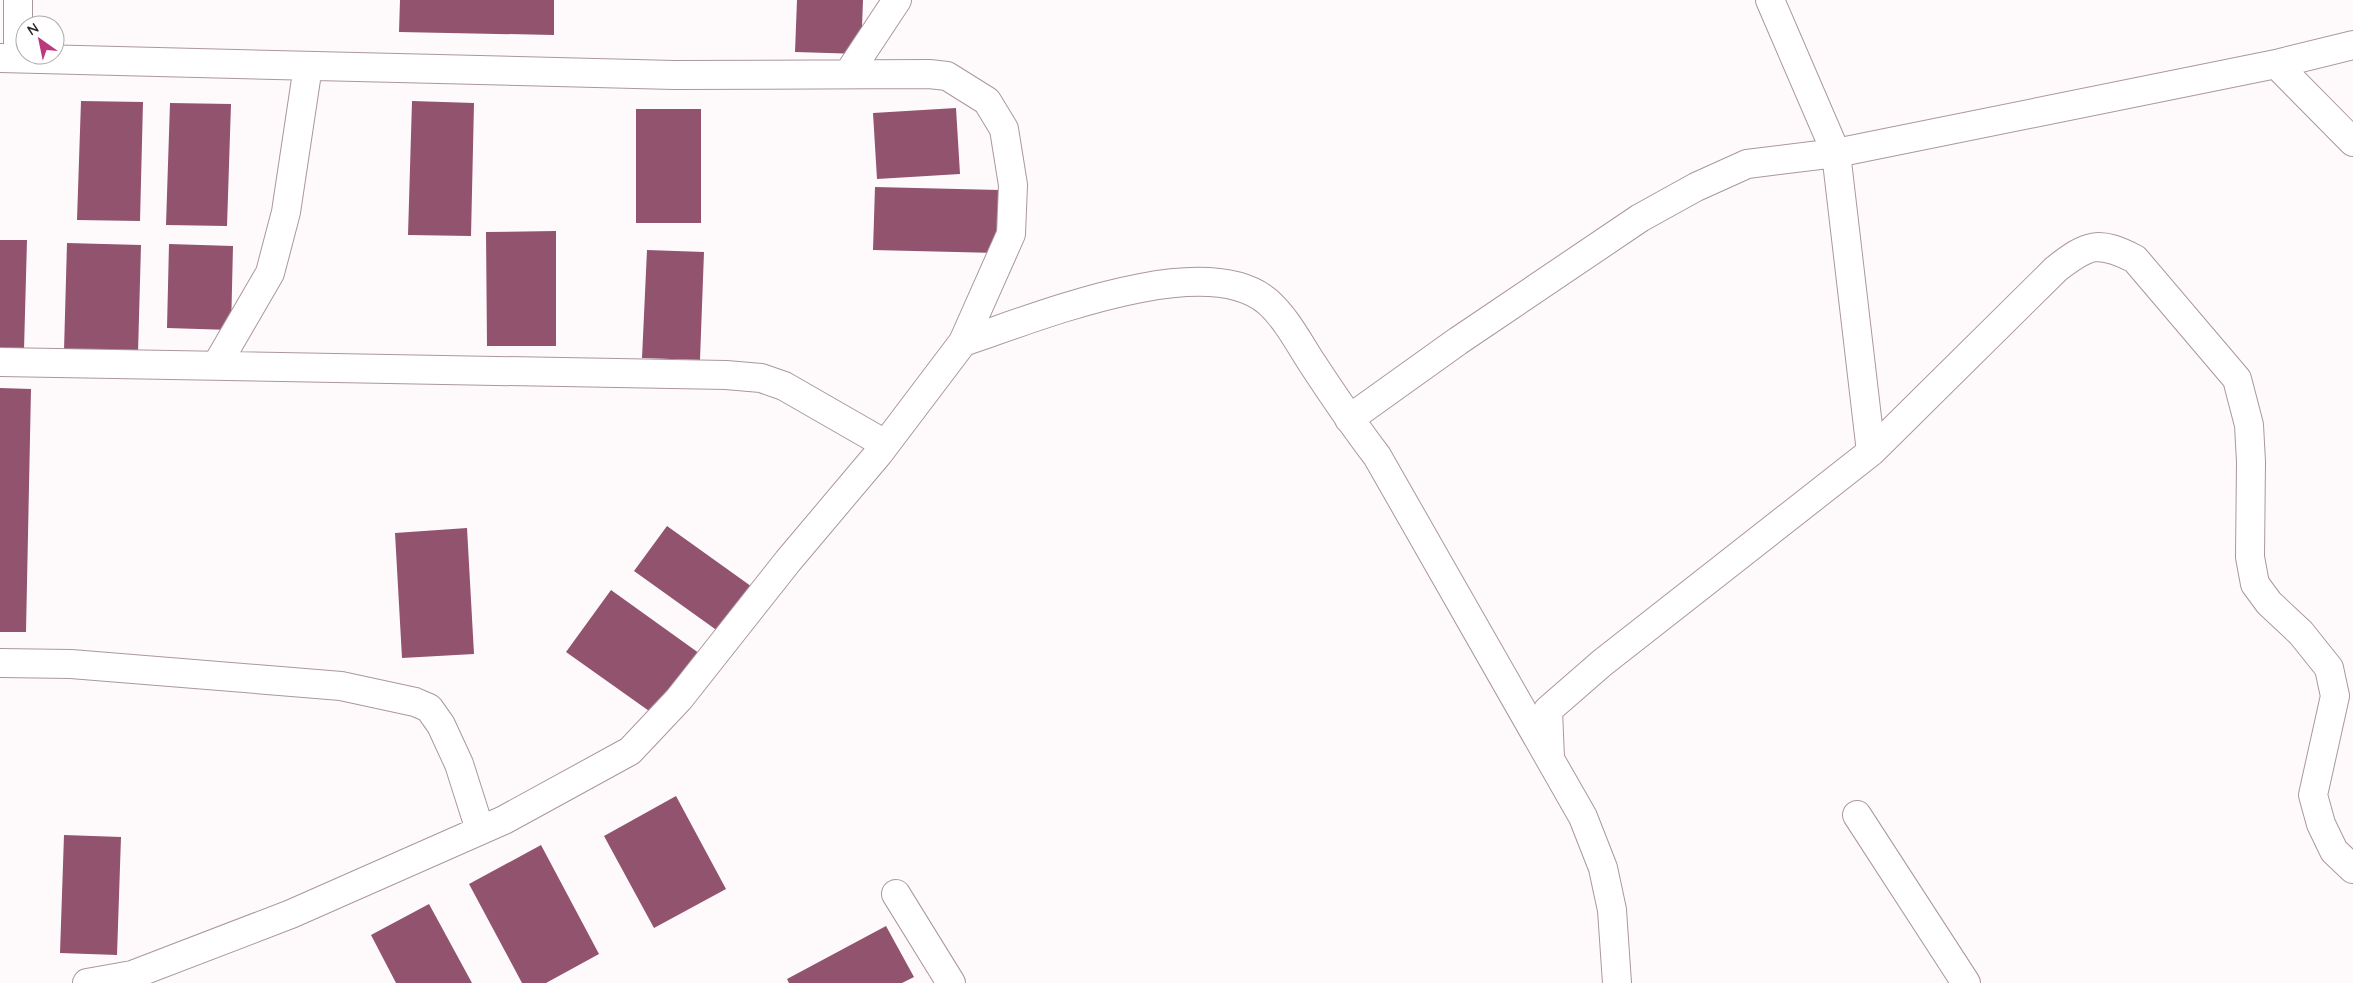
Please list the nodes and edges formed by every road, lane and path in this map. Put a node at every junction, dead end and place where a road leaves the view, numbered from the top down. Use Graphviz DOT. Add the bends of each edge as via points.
graph roads {
  1 [pos="18,0"];
  2 [pos="897,0"];
  3 [pos="1770,0"];
  4 [pos="2353,46"];
  5 [pos="9,58"];
  6 [pos="2276,64"];
  7 [pos="308,66"];
  8 [pos="848,74"];
  9 [pos="2353,142"];
  10 [pos="1836,153"];
  11 [pos="964,342"];
  12 [pos="0,362"];
  13 [pos="216,366"];
  14 [pos="1349,419"];
  15 [pos="885,444"];
  16 [pos="1870,452"];
  17 [pos="0,663"];
  18 [pos="1550,758"];
  19 [pos="1857,815"];
  20 [pos="480,830"];
  21 [pos="2353,869"];
  22 [pos="896,894"];
  23 [pos="87,983"];
  24 [pos="951,983"];
  25 [pos="1617,983"];
  26 [pos="1966,983"];
  1 -- 5 [label="street"];
  2 -- 8 [label="street"];
  3 -- 10 [label="street"];
  4 -- 6 [label="street"];
  5 -- 7 [label="street"];
  6 -- 9 [label="street"];
  6 -- 10 [label="street"];
  7 -- 8 [label="street" via="674,74"];
  7 -- 13 [label="street" via="286,212 270,273"];
  8 -- 11 [label="street" via="947,76 987,101 1004,129 1013,185 1011,234"];
  10 -- 14 [label="street" via="1747,164 1696,187 1640,218"];
  10 -- 16 [label="street"];
  11 -- 14 [label="street" via="1061,309 1144,286 1192,281 1227,284 1254,292 1268,302 1283,319"];
  11 -- 15 [label="street"];
  12 -- 13 [label="street"];
  13 -- 15 [label="street" via="761,378 784,386"];
  14 -- 18 [label="street" via="1377,456"];
  15 -- 20 [label="street" via="679,698 630,751"];
  16 -- 18 [label="street" via="1602,663 1548,710"];
  16 -- 21 [label="street" via="2075,254 2096,246 2114,248 2135,259 2237,379 2249,425 2250,557 2256,584 2269,603 2301,633 2329,668 2335,696 2313,795 2321,824 2334,851"];
  17 -- 20 [label="street" via="71,664 341,686 415,702 429,708 441,725 460,764"];
  18 -- 25 [label="street" via="1584,818 1603,868 1612,910"];
  19 -- 26 [label="street"];
  20 -- 23 [label="street" via="291,914 132,975"];
  22 -- 24 [label="street"];
}
